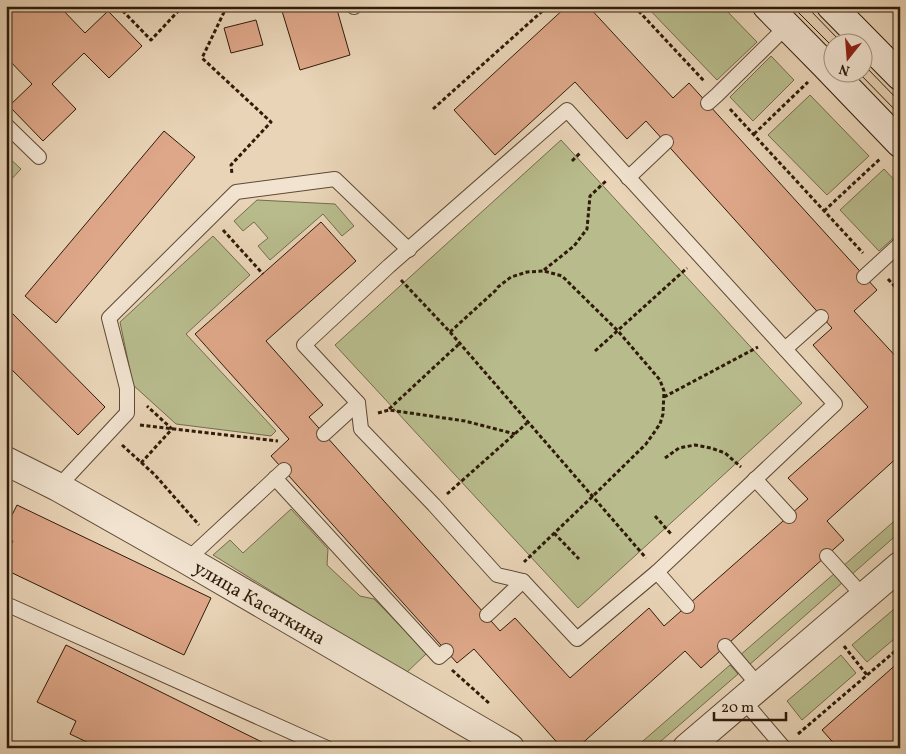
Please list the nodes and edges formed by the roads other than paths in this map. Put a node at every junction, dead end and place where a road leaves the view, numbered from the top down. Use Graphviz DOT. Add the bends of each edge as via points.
graph roads {
  1 [pos="767,6"];
  2 [pos="841,10"];
  3 [pos="787,26"];
  4 [pos="900,76"];
  5 [pos="713,99"];
  6 [pos="6,125"];
  7 [pos="666,142"];
  8 [pos="892,148"];
  9 [pos="39,157"];
  10 [pos="624,173"];
  11 [pos="900,244"];
  12 [pos="409,250"];
  13 [pos="864,277"];
  14 [pos="821,317"];
  15 [pos="783,347"];
  16 [pos="358,403"];
  17 [pos="324,434"];
  18 [pos="9,462"];
  19 [pos="755,479"];
  20 [pos="58,487"];
  21 [pos="789,516"];
  22 [pos="827,556"];
  23 [pos="187,560"];
  24 [pos="900,566"];
  25 [pos="657,572"];
  26 [pos="523,581"];
  27 [pos="864,597"];
  28 [pos="6,604"];
  29 [pos="687,606"];
  30 [pos="487,615"];
  31 [pos="724,646"];
  32 [pos="446,651"];
  33 [pos="751,693"];
  34 [pos="784,747"];
  35 [pos="327,748"];
  36 [pos="510,748"];
  37 [pos="687,748"];
  1 -- 3 [label="street"];
  2 -- 4 [label="street"];
  3 -- 5 [label="lane"];
  3 -- 8 [label="street"];
  6 -- 9 [label="lane"];
  7 -- 10 [label="lane"];
  10 -- 12 [label="lane" via="567,110"];
  10 -- 15 [label="lane"];
  11 -- 13 [label="lane"];
  12 -- 16 [label="lane" via="304,345"];
  12 -- 20 [label="lane" via="335,179 236,192 109,318 126,388 127,413"];
  14 -- 15 [label="lane"];
  15 -- 19 [label="lane" via="834,404"];
  16 -- 17 [label="lane"];
  16 -- 26 [label="lane" via="362,429 497,575"];
  18 -- 20 [label="street, улица Касаткина"];
  19 -- 21 [label="lane"];
  19 -- 25 [label="lane"];
  20 -- 23 [label="street, улица Касаткина"];
  22 -- 27 [label="lane"];
  23 -- 32 [label="lane" via="279,474 439,658"];
  23 -- 36 [label="street, улица Касаткина"];
  24 -- 27 [label="street"];
  25 -- 26 [label="lane" via="577,639"];
  25 -- 29 [label="lane"];
  26 -- 30 [label="lane"];
  27 -- 33 [label="street"];
  28 -- 35 [label="lane"];
  31 -- 33 [label="lane"];
  33 -- 34 [label="lane"];
  33 -- 37 [label="street"];
}
